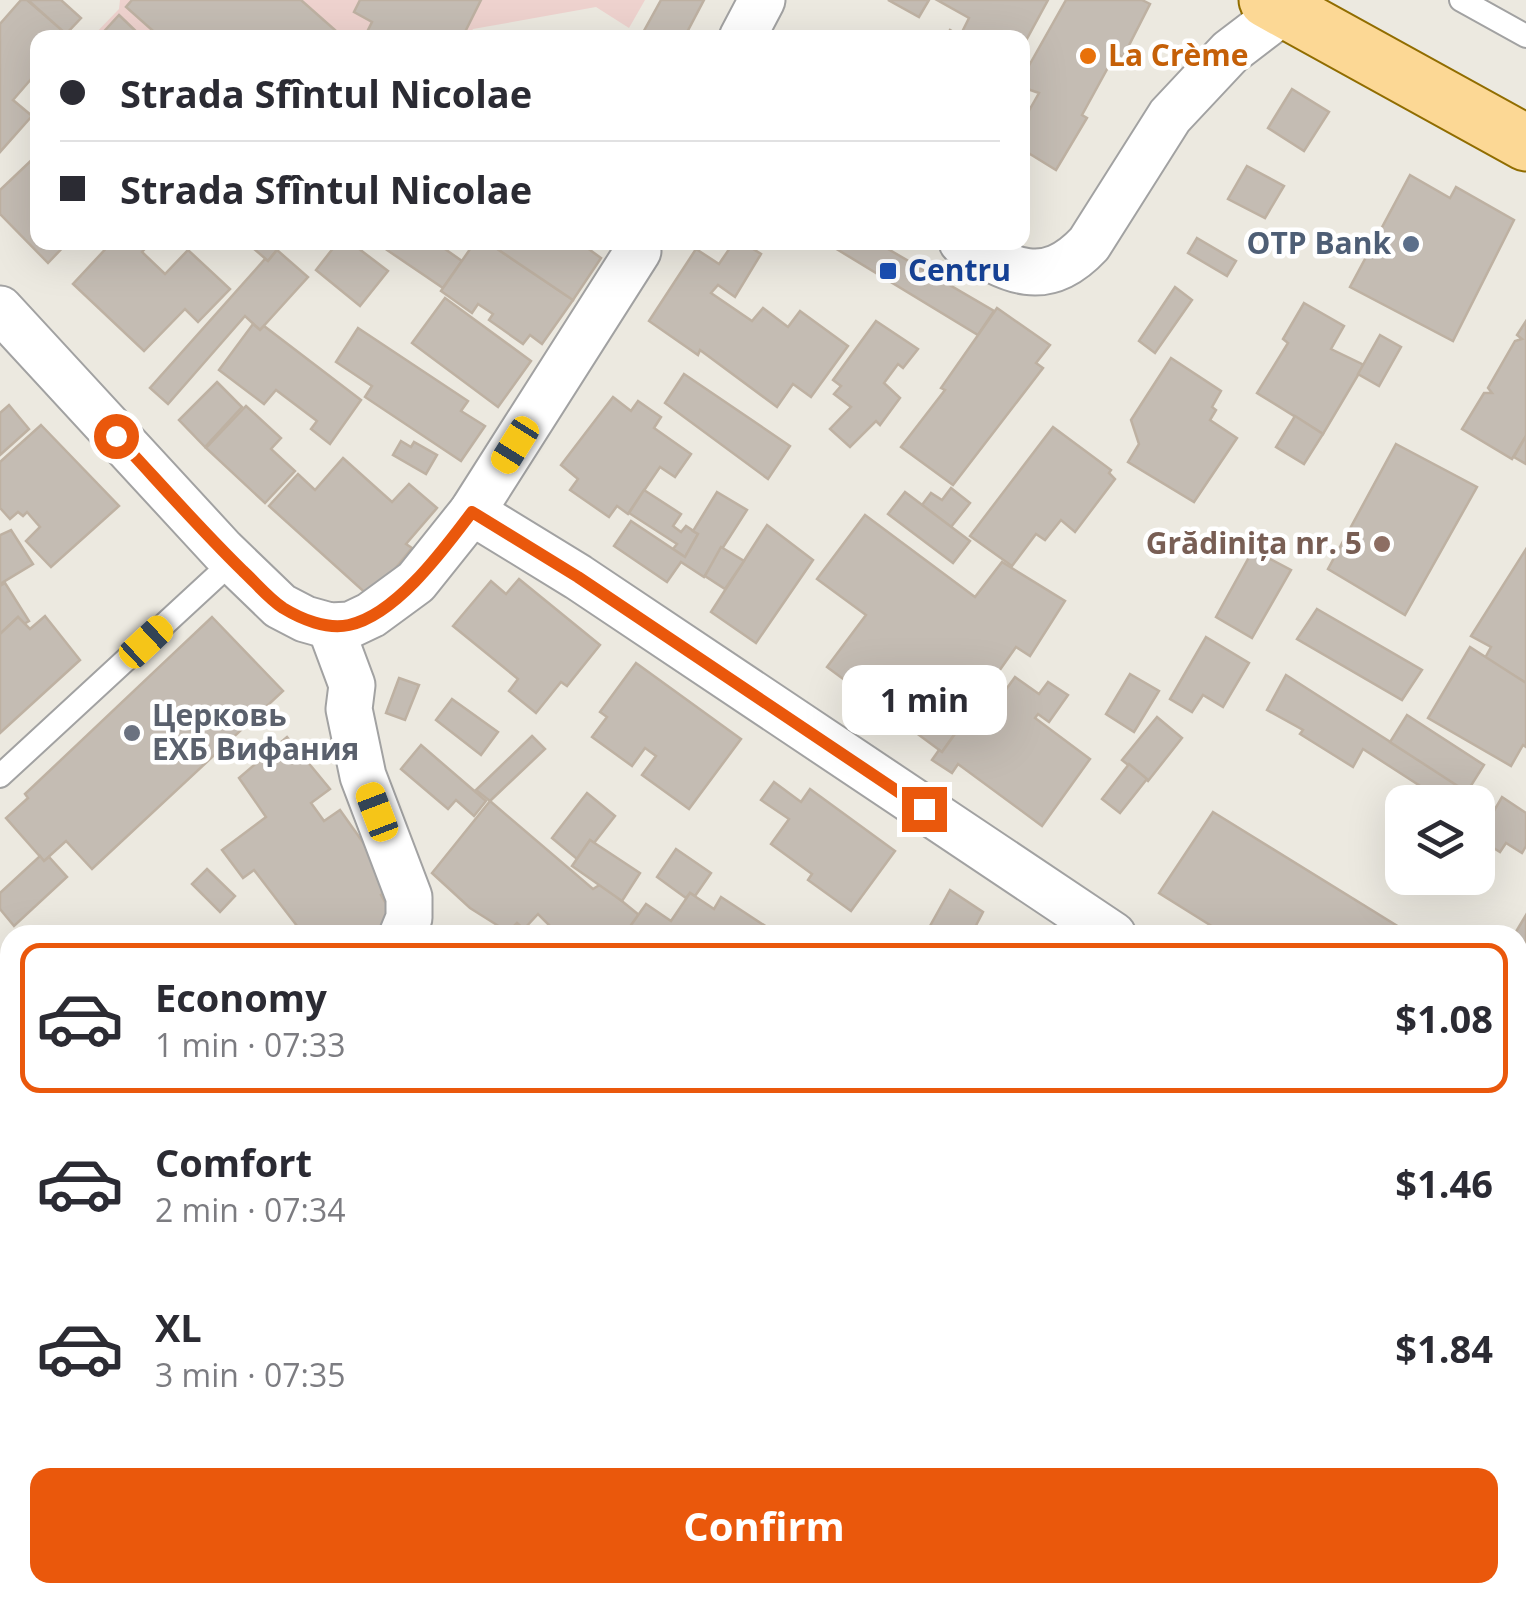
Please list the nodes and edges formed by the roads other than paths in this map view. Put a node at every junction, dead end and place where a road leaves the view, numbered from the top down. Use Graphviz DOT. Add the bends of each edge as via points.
graph roads {
  1 [pos="762,0"];
  2 [pos="1461,0"];
  3 [pos="1276,5"];
  4 [pos="746,30"];
  5 [pos="1526,36"];
  6 [pos="1526,143"];
  7 [pos="975,250"];
  8 [pos="638,251"];
  9 [pos="0,308"];
  10 [pos="472,512"];
  11 [pos="233,562"];
  12 [pos="330,626"];
  13 [pos="0,776"];
  14 [pos="406,925"];
  15 [pos="1098,925"];
  1 -- 4 [label="street"];
  2 -- 5 [label="lane"];
  3 -- 6 [label="main road"];
  3 -- 7 [label="street" via="1170,116 1073,261 1029,273"];
  8 -- 10 [label="street"];
  9 -- 11 [label="street"];
  10 -- 12 [label="street" via="416,582 350,625"];
  10 -- 15 [label="street"];
  11 -- 12 [label="street" via="280,606"];
  11 -- 13 [label="lane"];
  12 -- 14 [label="street" via="352,684 349,709 363,776 409,897"];
}
